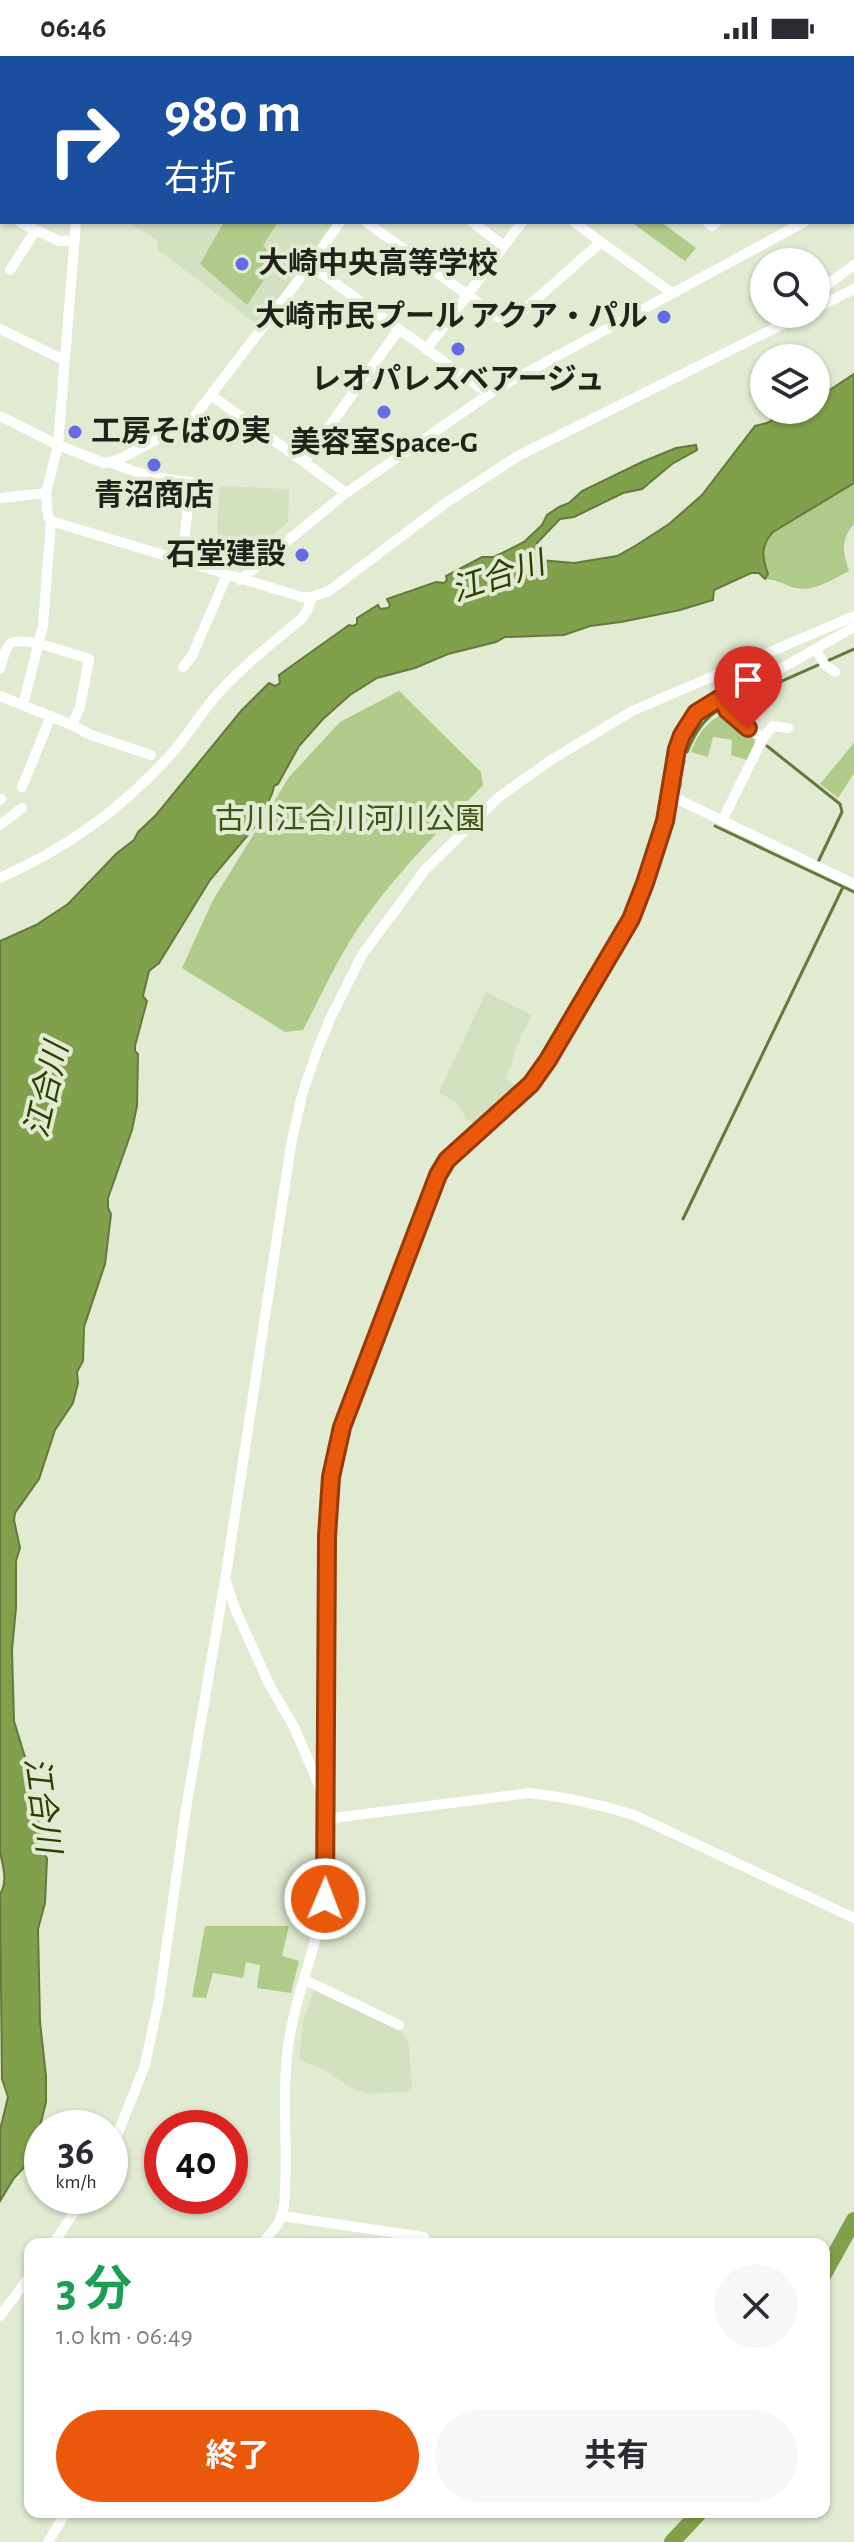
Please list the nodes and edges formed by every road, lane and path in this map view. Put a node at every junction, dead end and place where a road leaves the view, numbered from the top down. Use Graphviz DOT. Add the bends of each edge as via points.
graph roads {
  1 [pos="24,224"];
  2 [pos="76,224"];
  3 [pos="339,224"];
  4 [pos="369,224"];
  5 [pos="475,224"];
  6 [pos="520,224"];
  7 [pos="577,224"];
  8 [pos="797,224"];
  9 [pos="36,230"];
  10 [pos="75,240"];
  11 [pos="601,242"];
  12 [pos="504,246"];
  13 [pos="310,265"];
  14 [pos="854,265"];
  15 [pos="10,270"];
  16 [pos="830,283"];
  17 [pos="854,289"];
  18 [pos="672,293"];
  19 [pos="467,295"];
  20 [pos="830,301"];
  21 [pos="774,328"];
  22 [pos="0,329"];
  23 [pos="399,329"];
  24 [pos="426,350"];
  25 [pos="64,360"];
  26 [pos="489,394"];
  27 [pos="212,396"];
  28 [pos="0,416"];
  29 [pos="58,445"];
  30 [pos="110,462"];
  31 [pos="304,462"];
  32 [pos="211,484"];
  33 [pos="46,493"];
  34 [pos="346,493"];
  35 [pos="0,498"];
  36 [pos="188,506"];
  37 [pos="51,521"];
  38 [pos="182,562"];
  39 [pos="227,575"];
  40 [pos="240,580"];
  41 [pos="312,597"];
  42 [pos="854,616"];
  43 [pos="854,627"];
  44 [pos="39,642"];
  45 [pos="183,667"];
  46 [pos="0,669"];
  47 [pos="0,696"];
  48 [pos="724,703"];
  49 [pos="23,705"];
  50 [pos="51,716"];
  51 [pos="72,725"];
  52 [pos="788,728"];
  53 [pos="763,738"];
  54 [pos="151,755"];
  55 [pos="22,787"];
  56 [pos="669,795"];
  57 [pos="22,808"];
  58 [pos="722,821"];
  59 [pos="0,825"];
  60 [pos="0,878"];
  61 [pos="854,884"];
  62 [pos="225,1579"];
  63 [pos="324,1798"];
  64 [pos="325,1819"];
  65 [pos="854,1918"];
  66 [pos="305,1980"];
  67 [pos="399,2025"];
  68 [pos="127,2110"];
  69 [pos="73,2214"];
  70 [pos="282,2216"];
  71 [pos="424,2237"];
  72 [pos="57,2238"];
  73 [pos="268,2238"];
  74 [pos="24,2284"];
  75 [pos="0,2316"];
  76 [pos="62,2518"];
  77 [pos="48,2542"];
  1 -- 9 [label="street"];
  2 -- 10 [label="street"];
  3 -- 13 [label="street"];
  4 -- 19 [label="street"];
  5 -- 12 [label="street"];
  6 -- 12 [label="street"];
  7 -- 11 [label="street"];
  8 -- 18 [label="street"];
  9 -- 10 [label="street" via="59,241"];
  9 -- 15 [label="street"];
  10 -- 25 [label="street"];
  11 -- 18 [label="street"];
  11 -- 19 [label="street" via="508,324"];
  12 -- 19 [label="street"];
  13 -- 23 [label="street"];
  13 -- 27 [label="street"];
  14 -- 16 [label="street"];
  17 -- 20 [label="street"];
  18 -- 26 [label="street"];
  19 -- 24 [label="street"];
  21 -- 41 [label="street" via="518,456 329,591"];
  22 -- 25 [label="street"];
  23 -- 24 [label="street"];
  23 -- 31 [label="street"];
  24 -- 26 [label="street"];
  25 -- 29 [label="street"];
  26 -- 34 [label="street"];
  27 -- 30 [label="street" via="191,421"];
  27 -- 31 [label="street"];
  28 -- 29 [label="street"];
  29 -- 30 [label="street"];
  29 -- 33 [label="street"];
  30 -- 32 [label="street" via="163,480"];
  31 -- 34 [label="street"];
  33 -- 35 [label="street"];
  33 -- 37 [label="street"];
  34 -- 40 [label="street"];
  36 -- 38 [label="street"];
  37 -- 38 [label="street"];
  37 -- 44 [label="street"];
  38 -- 39 [label="street"];
  39 -- 40 [label="street"];
  39 -- 45 [label="street"];
  40 -- 41 [label="street"];
  41 -- 60 [label="street" via="301,619 220,691 174,750 126,798 49,854"];
  42 -- 62 [label="street" via="632,711 551,760 499,797 455,838 362,955 317,1051 291,1145"];
  43 -- 48 [label="street" via="824,662"];
  44 -- 46 [label="street" via="10,644"];
  44 -- 49 [label="street"];
  44 -- 51 [label="street" via="89,659"];
  47 -- 49 [label="street"];
  48 -- 53 [label="street"];
  48 -- 56 [label="street" via="696,713 682,735"];
  49 -- 50 [label="street"];
  50 -- 51 [label="street"];
  50 -- 55 [label="street"];
  51 -- 54 [label="street"];
  52 -- 53 [label="street" via="773,726"];
  53 -- 58 [label="street"];
  56 -- 58 [label="street"];
  56 -- 63 [label="street" via="631,919 548,1060 531,1084 447,1160 438,1175 342,1427 328,1503"];
  57 -- 59 [label="street"];
  58 -- 61 [label="street"];
  62 -- 63 [label="street"];
  62 -- 68 [label="street" via="154,2026"];
  63 -- 64 [label="street"];
  64 -- 65 [label="street" via="529,1793 562,1796 634,1815"];
  64 -- 66 [label="street" via="325,1899"];
  66 -- 67 [label="street"];
  66 -- 70 [label="street" via="287,2052"];
  69 -- 72 [label="street"];
  70 -- 71 [label="street"];
  70 -- 73 [label="street"];
  74 -- 75 [label="street"];
  76 -- 77 [label="street"];
}
